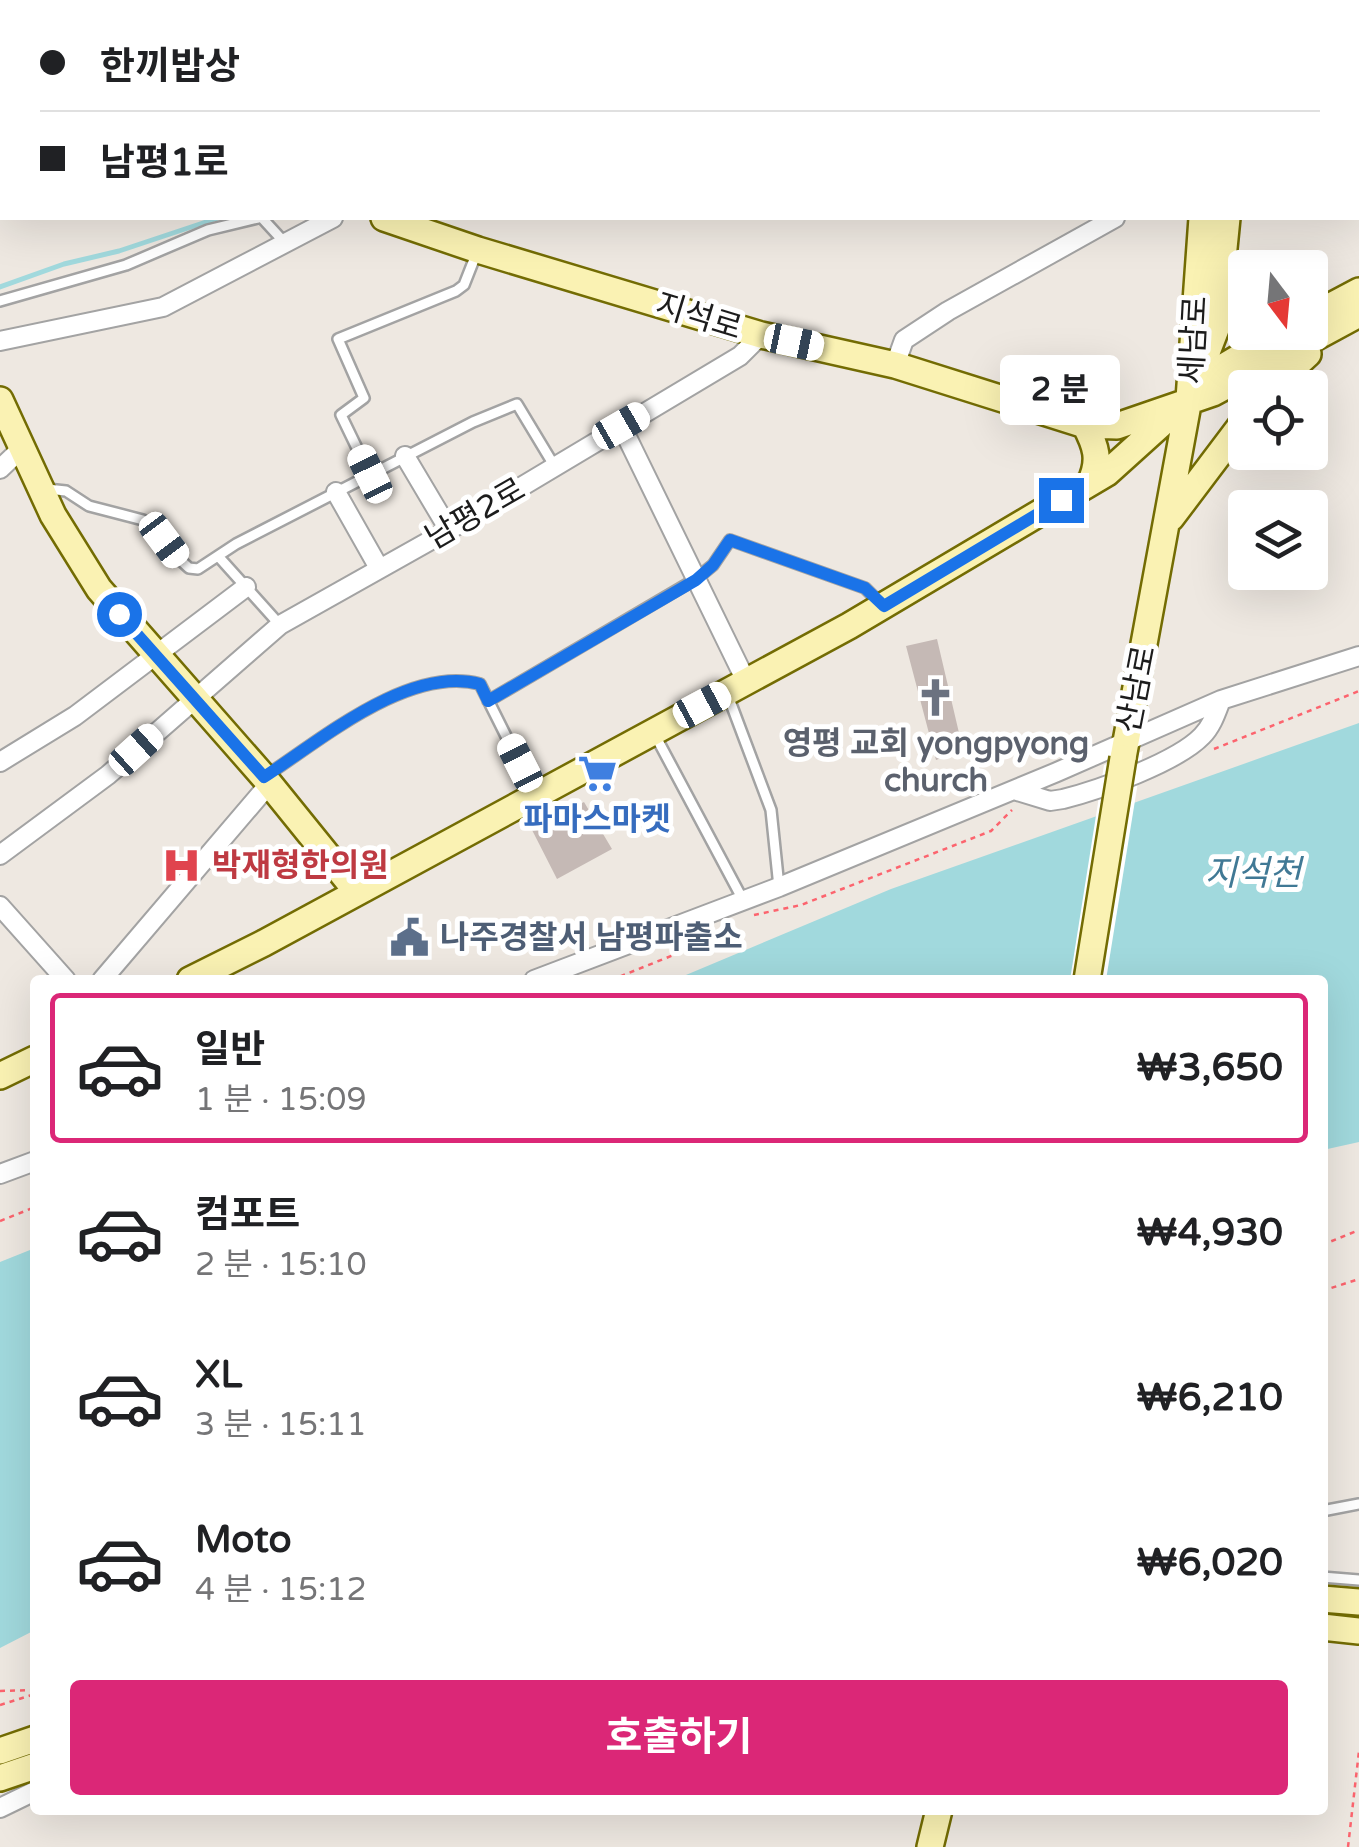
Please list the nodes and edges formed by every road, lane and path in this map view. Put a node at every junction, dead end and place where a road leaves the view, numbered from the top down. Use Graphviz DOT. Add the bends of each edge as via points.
graph roads {
  1 [pos="251,220"];
  2 [pos="262,220"];
  3 [pos="329,220"];
  4 [pos="390,220"];
  5 [pos="1111,220"];
  6 [pos="1202,220"];
  7 [pos="1228,220"];
  8 [pos="285,243"];
  9 [pos="478,250"];
  10 [pos="1224,255"];
  11 [pos="1228,262"];
  12 [pos="1359,290"];
  13 [pos="0,301"];
  14 [pos="1328,305"];
  15 [pos="1353,317"];
  16 [pos="761,335"];
  17 [pos="0,340"];
  18 [pos="1252,350"];
  19 [pos="895,365"];
  20 [pos="1292,370"];
  21 [pos="0,400"];
  22 [pos="1189,400"];
  23 [pos="621,426"];
  24 [pos="1084,426"];
  25 [pos="1228,443"];
  26 [pos="20,449"];
  27 [pos="405,456"];
  28 [pos="555,466"];
  29 [pos="0,469"];
  30 [pos="370,474"];
  31 [pos="1090,482"];
  32 [pos="39,489"];
  33 [pos="336,492"];
  34 [pos="1168,522"];
  35 [pos="449,530"];
  36 [pos="218,556"];
  37 [pos="378,568"];
  38 [pos="696,580"];
  39 [pos="246,588"];
  40 [pos="884,606"];
  41 [pos="280,625"];
  42 [pos="155,654"];
  43 [pos="1359,656"];
  44 [pos="736,686"];
  45 [pos="1359,691"];
  46 [pos="194,698"];
  47 [pos="1220,700"];
  48 [pos="488,701"];
  49 [pos="653,731"];
  50 [pos="1124,750"];
  51 [pos="1207,752"];
  52 [pos="0,762"];
  53 [pos="267,780"];
  54 [pos="1021,792"];
  55 [pos="535,794"];
  56 [pos="0,855"];
  57 [pos="779,887"];
  58 [pos="358,892"];
  59 [pos="0,906"];
  60 [pos="745,912"];
  61 [pos="62,975"];
  62 [pos="106,975"];
  63 [pos="200,975"];
  64 [pos="550,975"];
  65 [pos="624,975"];
  66 [pos="1088,975"];
  67 [pos="30,1061"];
  68 [pos="0,1076"];
  69 [pos="30,1163"];
  70 [pos="0,1174"];
  71 [pos="30,1209"];
  72 [pos="0,1222"];
  73 [pos="1359,1230"];
  74 [pos="1328,1243"];
  75 [pos="1359,1280"];
  76 [pos="1328,1289"];
  77 [pos="1359,1504"];
  78 [pos="1328,1510"];
  79 [pos="1328,1577"];
  80 [pos="1359,1580"];
  81 [pos="1328,1599"];
  82 [pos="1359,1602"];
  83 [pos="1328,1627"];
  84 [pos="1359,1630"];
  85 [pos="0,1691"];
  86 [pos="30,1692"];
  87 [pos="30,1694"];
  88 [pos="0,1705"];
  89 [pos="30,1741"];
  90 [pos="1359,1750"];
  91 [pos="0,1751"];
  92 [pos="30,1768"];
  93 [pos="0,1778"];
  94 [pos="30,1793"];
  95 [pos="0,1808"];
  96 [pos="938,1815"];
  97 [pos="930,1847"];
  98 [pos="1348,1847"];
  1 -- 13 [label="lane" via="208,230 126,266"];
  2 -- 8 [label="lane"];
  3 -- 8 [label="street"];
  4 -- 9 [label="main road, 지석로"];
  5 -- 19 [label="street" via="904,340"];
  6 -- 22 [label="main road, 세남로"];
  7 -- 10 [label="main road, 세남로"];
  8 -- 17 [label="street" via="163,307"];
  9 -- 16 [label="main road, 지석로"];
  9 -- 30 [label="lane" via="456,291 338,339 364,398 341,416"];
  10 -- 11 [label="main road"];
  10 -- 22 [label="main road, 세남로" via="1216,328"];
  12 -- 14 [label="main road"];
  15 -- 20 [label="main road"];
  15 -- 22 [label="main road" via="1242,379"];
  16 -- 19 [label="main road, 지석로"];
  16 -- 23 [label="street, 남평2로" via="740,356"];
  18 -- 22 [label="main road" via="1213,373"];
  19 -- 24 [label="main road, 지석로"];
  21 -- 26 [label="main road"];
  22 -- 24 [label="main road, 지석로" via="1117,426"];
  22 -- 31 [label="main road"];
  22 -- 34 [label="main road, 산남로"];
  23 -- 28 [label="street, 남평2로"];
  23 -- 38 [label="street"];
  24 -- 31 [label="main road" via="1098,454"];
  25 -- 34 [label="main road"];
  26 -- 29 [label="street"];
  26 -- 32 [label="main road"];
  27 -- 28 [label="lane" via="517,404"];
  27 -- 30 [label="lane"];
  27 -- 35 [label="street"];
  28 -- 35 [label="street, 남평2로"];
  30 -- 33 [label="lane"];
  31 -- 40 [label="main road"];
  32 -- 36 [label="lane" via="66,491 89,506 143,520 190,568"];
  32 -- 42 [label="main road" via="99,588"];
  33 -- 36 [label="lane"];
  33 -- 37 [label="street"];
  34 -- 50 [label="main road, 산남로"];
  35 -- 37 [label="street, 남평2로"];
  36 -- 39 [label="lane"];
  37 -- 41 [label="street, 남평2로"];
  38 -- 40 [label="lane" via="730,540 865,588"];
  38 -- 44 [label="street"];
  38 -- 48 [label="lane"];
  39 -- 41 [label="lane"];
  39 -- 42 [label="street"];
  40 -- 44 [label="main road"];
  41 -- 46 [label="street, 남평2로"];
  42 -- 46 [label="main road"];
  42 -- 52 [label="street" via="75,716"];
  43 -- 47 [label="street"];
  44 -- 49 [label="main road"];
  44 -- 57 [label="lane" via="771,810"];
  45 -- 51 [label="path"];
  46 -- 53 [label="main road"];
  46 -- 56 [label="street, 남평2로" via="108,775"];
  47 -- 50 [label="street"];
  47 -- 54 [label="street" via="1202,737 1147,769 1063,799"];
  48 -- 53 [label="lane" via="480,684 468,680 407,690 372,706"];
  48 -- 55 [label="lane"];
  49 -- 55 [label="main road"];
  49 -- 60 [label="lane"];
  50 -- 54 [label="street"];
  50 -- 66 [label="main road, 산남로, bridge"];
  53 -- 58 [label="main road"];
  53 -- 62 [label="street"];
  54 -- 57 [label="street"];
  54 -- 60 [label="path" via="991,831 801,905"];
  55 -- 58 [label="main road"];
  57 -- 60 [label="street"];
  58 -- 63 [label="main road"];
  59 -- 61 [label="street"];
  60 -- 64 [label="street"];
  60 -- 65 [label="path" via="706,942"];
  67 -- 68 [label="main road"];
  69 -- 70 [label="street"];
  71 -- 72 [label="path"];
  73 -- 74 [label="path"];
  75 -- 76 [label="path"];
  77 -- 78 [label="lane"];
  79 -- 80 [label="lane"];
  81 -- 82 [label="main road"];
  83 -- 84 [label="main road"];
  85 -- 86 [label="path"];
  87 -- 88 [label="path"];
  89 -- 91 [label="main road"];
  90 -- 98 [label="path"];
  92 -- 93 [label="main road"];
  94 -- 95 [label="street"];
  96 -- 97 [label="main road"];
}
